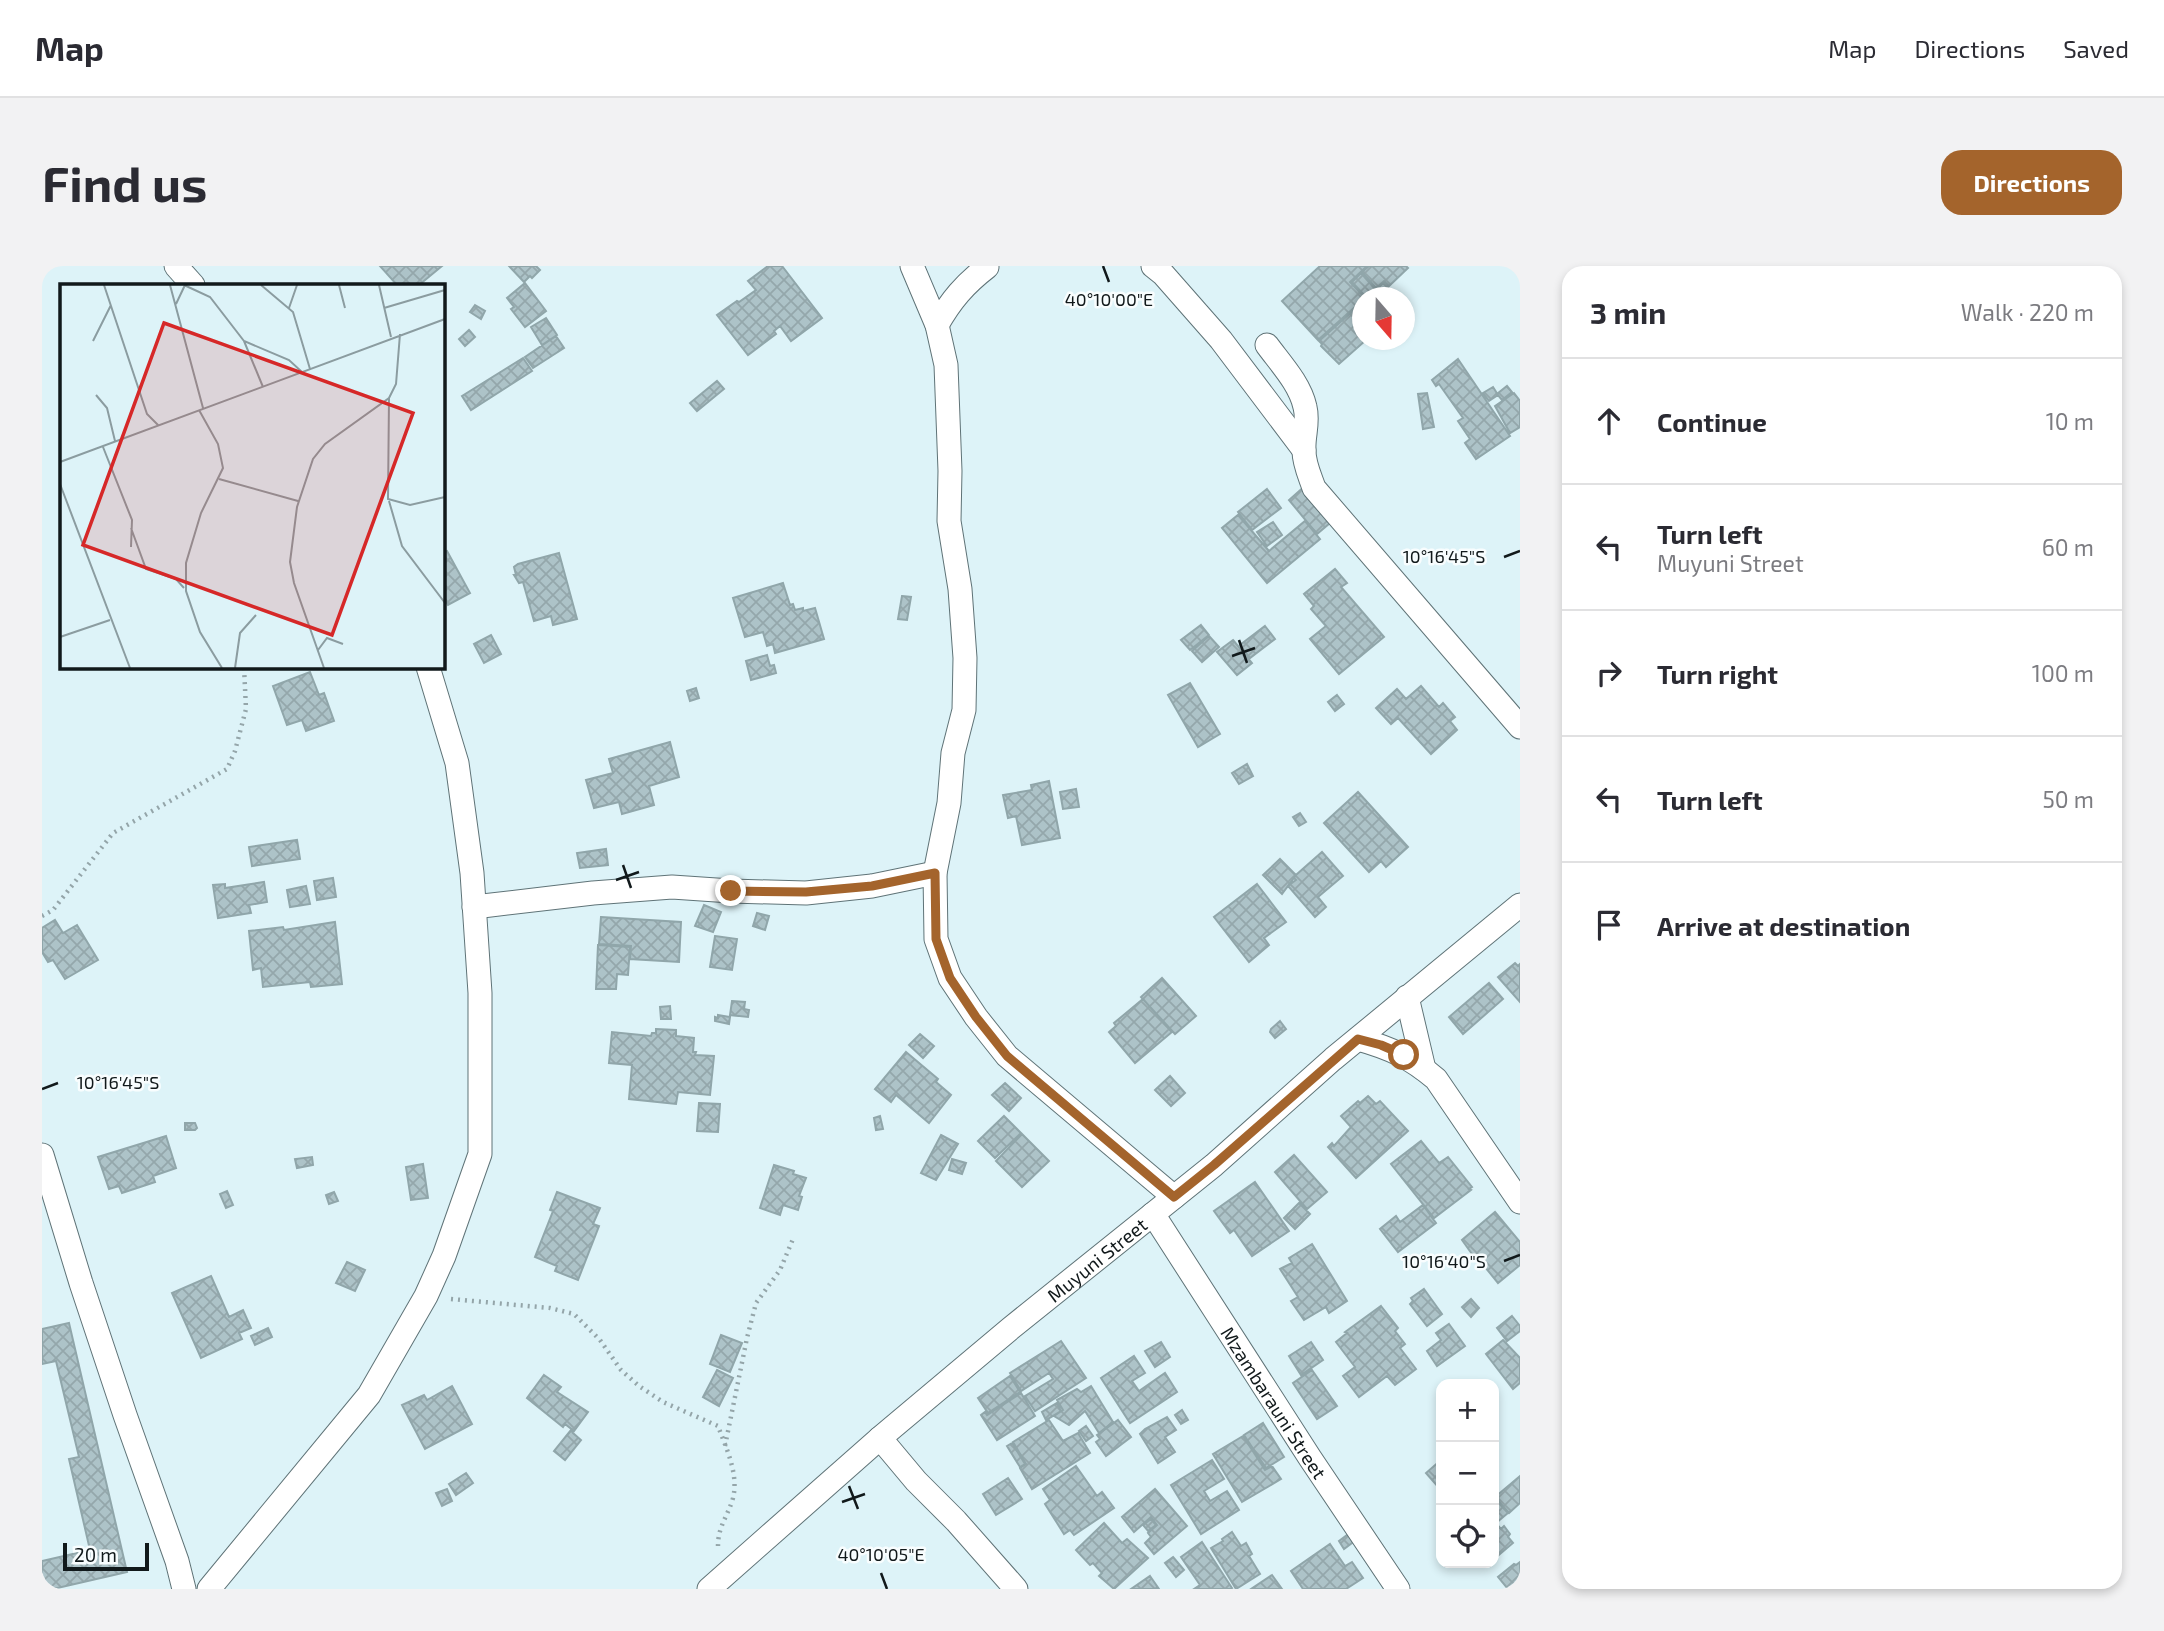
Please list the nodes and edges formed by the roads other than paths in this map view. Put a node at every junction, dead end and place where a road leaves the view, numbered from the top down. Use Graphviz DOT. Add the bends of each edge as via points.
graph roads {
  1 [pos="176,266"];
  2 [pos="912,266"];
  3 [pos="986,266"];
  4 [pos="1153,266"];
  5 [pos="191,284"];
  6 [pos="937,324"];
  7 [pos="1268,345"];
  8 [pos="1304,450"];
  9 [pos="428,668"];
  10 [pos="1520,727"];
  11 [pos="935,873"];
  12 [pos="1520,905"];
  13 [pos="474,907"];
  14 [pos="1407,997"];
  15 [pos="1358,1039"];
  16 [pos="1424,1069"];
  17 [pos="42,1155"];
  18 [pos="1174,1197"];
  19 [pos="1520,1202"];
  20 [pos="1153,1214"];
  21 [pos="880,1438"];
  22 [pos="717,1582"];
  23 [pos="184,1589"];
  24 [pos="209,1589"];
  25 [pos="1016,1589"];
  26 [pos="1398,1589"];
  1 -- 5 [label="street"];
  2 -- 6 [label="street"];
  3 -- 6 [label="street" via="957,293"];
  4 -- 8 [label="street" via="1221,341"];
  6 -- 11 [label="street" via="946,365 949,521 965,657 964,710"];
  7 -- 8 [label="street" via="1305,404"];
  8 -- 10 [label="street" via="1314,488"];
  9 -- 13 [label="street" via="457,762"];
  11 -- 13 [label="street" via="872,886 806,892 672,887"];
  11 -- 18 [label="street" via="936,939 950,978 976,1017 1007,1056"];
  12 -- 14 [label="street, Muyuni Street"];
  13 -- 24 [label="street" via="480,993 480,1154 444,1256 369,1395"];
  14 -- 15 [label="street, Muyuni Street"];
  14 -- 16 [label="street"];
  15 -- 16 [label="street" via="1381,1045"];
  15 -- 18 [label="street, Muyuni Street"];
  16 -- 19 [label="street" via="1436,1079"];
  17 -- 23 [label="street"];
  18 -- 20 [label="street, Muyuni Street"];
  20 -- 21 [label="street, Muyuni Street"];
  20 -- 26 [label="street, Mzambarauni Street"];
  21 -- 22 [label="street, Muyuni Street"];
  21 -- 25 [label="street"];
}
